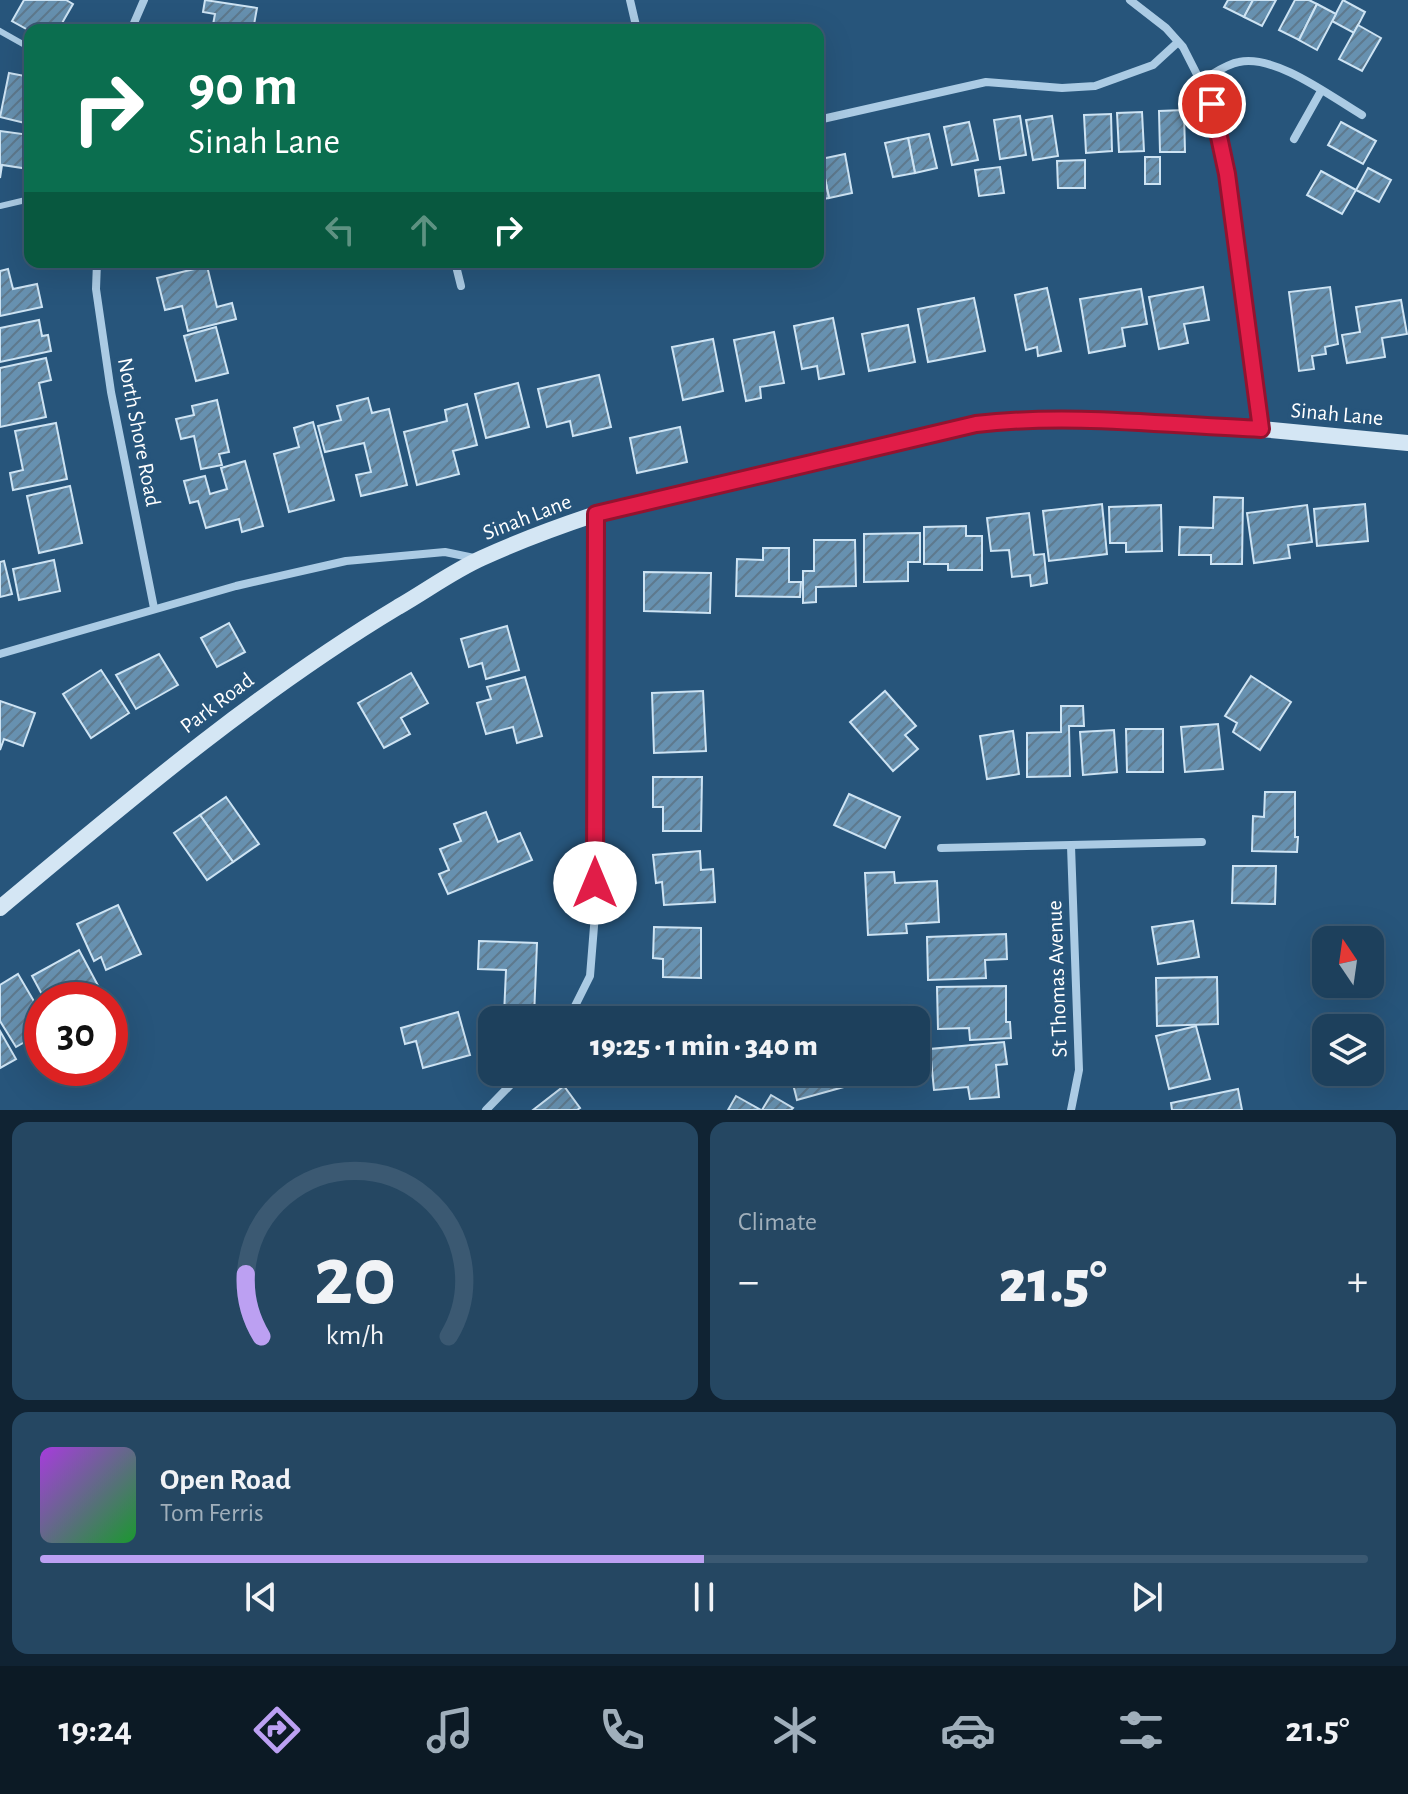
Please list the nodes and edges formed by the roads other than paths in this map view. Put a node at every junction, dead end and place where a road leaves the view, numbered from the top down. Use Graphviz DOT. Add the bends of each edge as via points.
graph roads {
  1 [pos="144,0"];
  2 [pos="630,0"];
  3 [pos="1130,0"];
  4 [pos="134,24"];
  5 [pos="636,24"];
  6 [pos="0,31"];
  7 [pos="1177,43"];
  8 [pos="24,45"];
  9 [pos="1200,81"];
  10 [pos="1321,91"];
  11 [pos="1362,115"];
  12 [pos="824,119"];
  13 [pos="1294,139"];
  14 [pos="24,200"];
  15 [pos="0,206"];
  16 [pos="97,268"];
  17 [pos="456,268"];
  18 [pos="461,286"];
  19 [pos="1261,429"];
  20 [pos="1408,443"];
  21 [pos="596,514"];
  22 [pos="479,559"];
  23 [pos="154,608"];
  24 [pos="0,654"];
  25 [pos="1202,842"];
  26 [pos="1071,846"];
  27 [pos="941,848"];
  28 [pos="0,908"];
  29 [pos="575,1006"];
  30 [pos="509,1086"];
  31 [pos="486,1110"];
  32 [pos="1071,1110"];
  1 -- 4 [label="street"];
  2 -- 5 [label="street"];
  3 -- 7 [label="street"];
  6 -- 8 [label="lane"];
  7 -- 9 [label="street"];
  7 -- 12 [label="street" via="1153,65 1095,86 986,82"];
  9 -- 10 [label="street" via="1236,62 1260,60"];
  9 -- 19 [label="street" via="1212,104 1227,174"];
  10 -- 11 [label="street"];
  10 -- 13 [label="street"];
  14 -- 15 [label="lane"];
  16 -- 23 [label="street, North Shore Road" via="111,392"];
  17 -- 18 [label="street"];
  19 -- 20 [label="street, Sinah Lane"];
  19 -- 21 [label="street, Sinah Lane" via="1072,419 976,424"];
  21 -- 22 [label="street, Sinah Lane"];
  21 -- 29 [label="street" via="595,914 590,976"];
  22 -- 23 [label="street, Sinah Lane" via="445,552 346,561"];
  22 -- 28 [label="street, Park Road" via="259,699"];
  23 -- 24 [label="street, Sinah Lane"];
  25 -- 26 [label="street"];
  26 -- 27 [label="street"];
  26 -- 32 [label="street, St Thomas Avenue" via="1079,1070"];
  30 -- 31 [label="street"];
}
